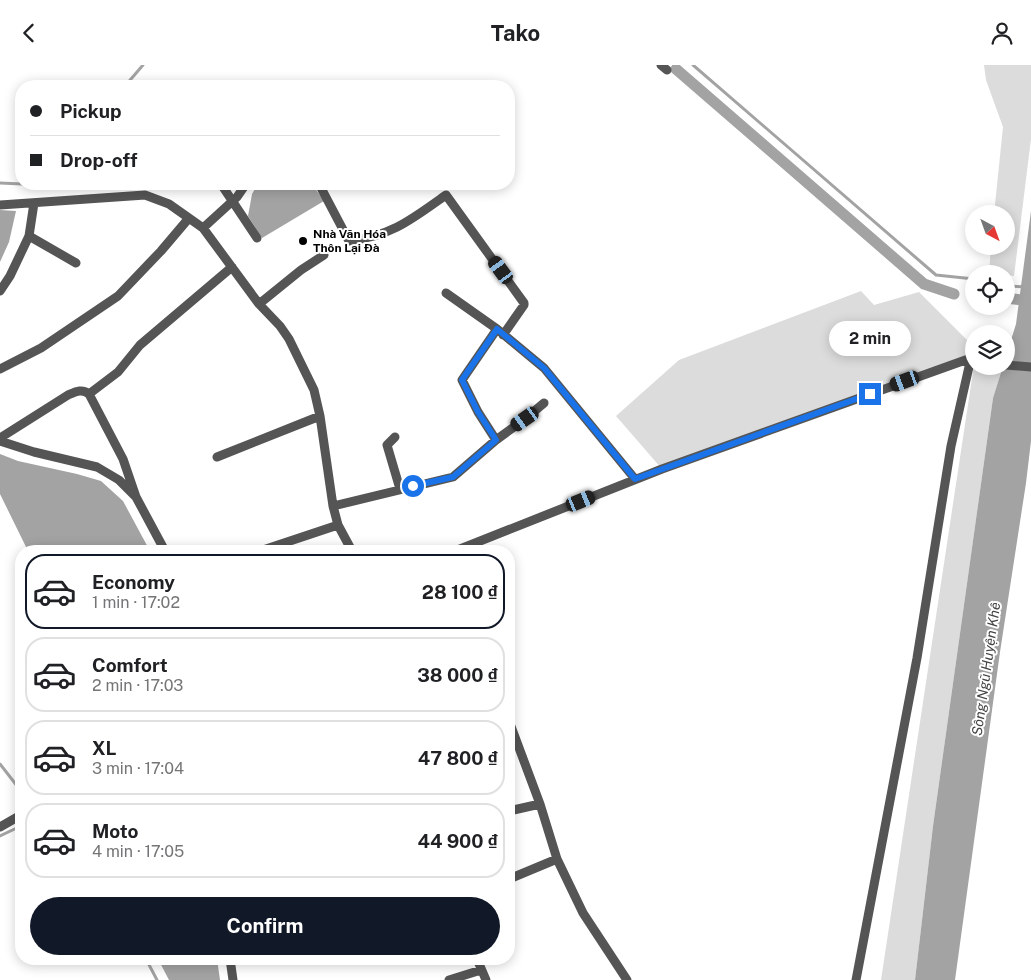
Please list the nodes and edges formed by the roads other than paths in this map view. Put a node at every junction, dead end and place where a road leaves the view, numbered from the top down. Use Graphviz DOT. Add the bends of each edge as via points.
graph roads {
  1 [pos="226,190"];
  2 [pos="241,190"];
  3 [pos="322,190"];
  4 [pos="233,200"];
  5 [pos="34,203"];
  6 [pos="0,205"];
  7 [pos="189,218"];
  8 [pos="203,228"];
  9 [pos="30,236"];
  10 [pos="257,238"];
  11 [pos="324,255"];
  12 [pos="76,263"];
  13 [pos="232,267"];
  14 [pos="0,291"];
  15 [pos="446,293"];
  16 [pos="259,304"];
  17 [pos="500,332"];
  18 [pos="965,361"];
  19 [pos="1015,366"];
  20 [pos="1031,367"];
  21 [pos="0,369"];
  22 [pos="968,375"];
  23 [pos="89,395"];
  24 [pos="544,403"];
  25 [pos="320,417"];
  26 [pos="395,437"];
  27 [pos="0,440"];
  28 [pos="496,440"];
  29 [pos="217,457"];
  30 [pos="635,479"];
  31 [pos="400,489"];
  32 [pos="136,497"];
  33 [pos="333,506"];
  34 [pos="338,525"];
  35 [pos="162,545"];
  36 [pos="278,545"];
  37 [pos="349,545"];
  38 [pos="470,545"];
  39 [pos="515,737"];
  40 [pos="540,804"];
  41 [pos="515,810"];
  42 [pos="15,818"];
  43 [pos="0,827"];
  44 [pos="557,859"];
  45 [pos="515,876"];
  46 [pos="231,965"];
  47 [pos="479,965"];
  48 [pos="481,970"];
  49 [pos="233,980"];
  50 [pos="449,980"];
  51 [pos="486,980"];
  52 [pos="627,980"];
  53 [pos="856,980"];
  1 -- 4 [label="street"];
  2 -- 4 [label="street"];
  3 -- 17 [label="street" via="349,241 386,233 401,226 446,195 524,303"];
  4 -- 8 [label="street"];
  4 -- 10 [label="street"];
  5 -- 6 [label="street"];
  5 -- 7 [label="street" via="145,195 169,204"];
  5 -- 9 [label="street"];
  7 -- 8 [label="street"];
  7 -- 21 [label="street" via="118,296 41,347"];
  8 -- 13 [label="street"];
  9 -- 12 [label="street"];
  9 -- 14 [label="street"];
  11 -- 16 [label="street"];
  13 -- 16 [label="street"];
  13 -- 23 [label="street" via="140,345 118,372"];
  15 -- 17 [label="street"];
  16 -- 25 [label="street" via="289,339 314,390"];
  17 -- 28 [label="street" via="462,380"];
  17 -- 30 [label="street" via="544,368"];
  18 -- 30 [label="street"];
  19 -- 20 [label="street"];
  22 -- 53 [label="street" via="951,446 917,658"];
  23 -- 27 [label="street" via="85,391 68,395"];
  23 -- 32 [label="street" via="123,459"];
  24 -- 28 [label="street"];
  25 -- 29 [label="street"];
  25 -- 33 [label="street"];
  26 -- 31 [label="street" via="387,445"];
  27 -- 32 [label="street" via="34,453 96,467 119,480"];
  28 -- 31 [label="street" via="453,477"];
  30 -- 38 [label="street"];
  31 -- 33 [label="street"];
  32 -- 35 [label="street"];
  33 -- 34 [label="street"];
  34 -- 36 [label="street"];
  34 -- 37 [label="street"];
  39 -- 40 [label="street"];
  40 -- 41 [label="street"];
  40 -- 44 [label="street"];
  42 -- 43 [label="street"];
  44 -- 45 [label="street"];
  44 -- 52 [label="street" via="583,913"];
  46 -- 49 [label="street"];
  47 -- 48 [label="street"];
  48 -- 50 [label="street"];
  48 -- 51 [label="street"];
}
